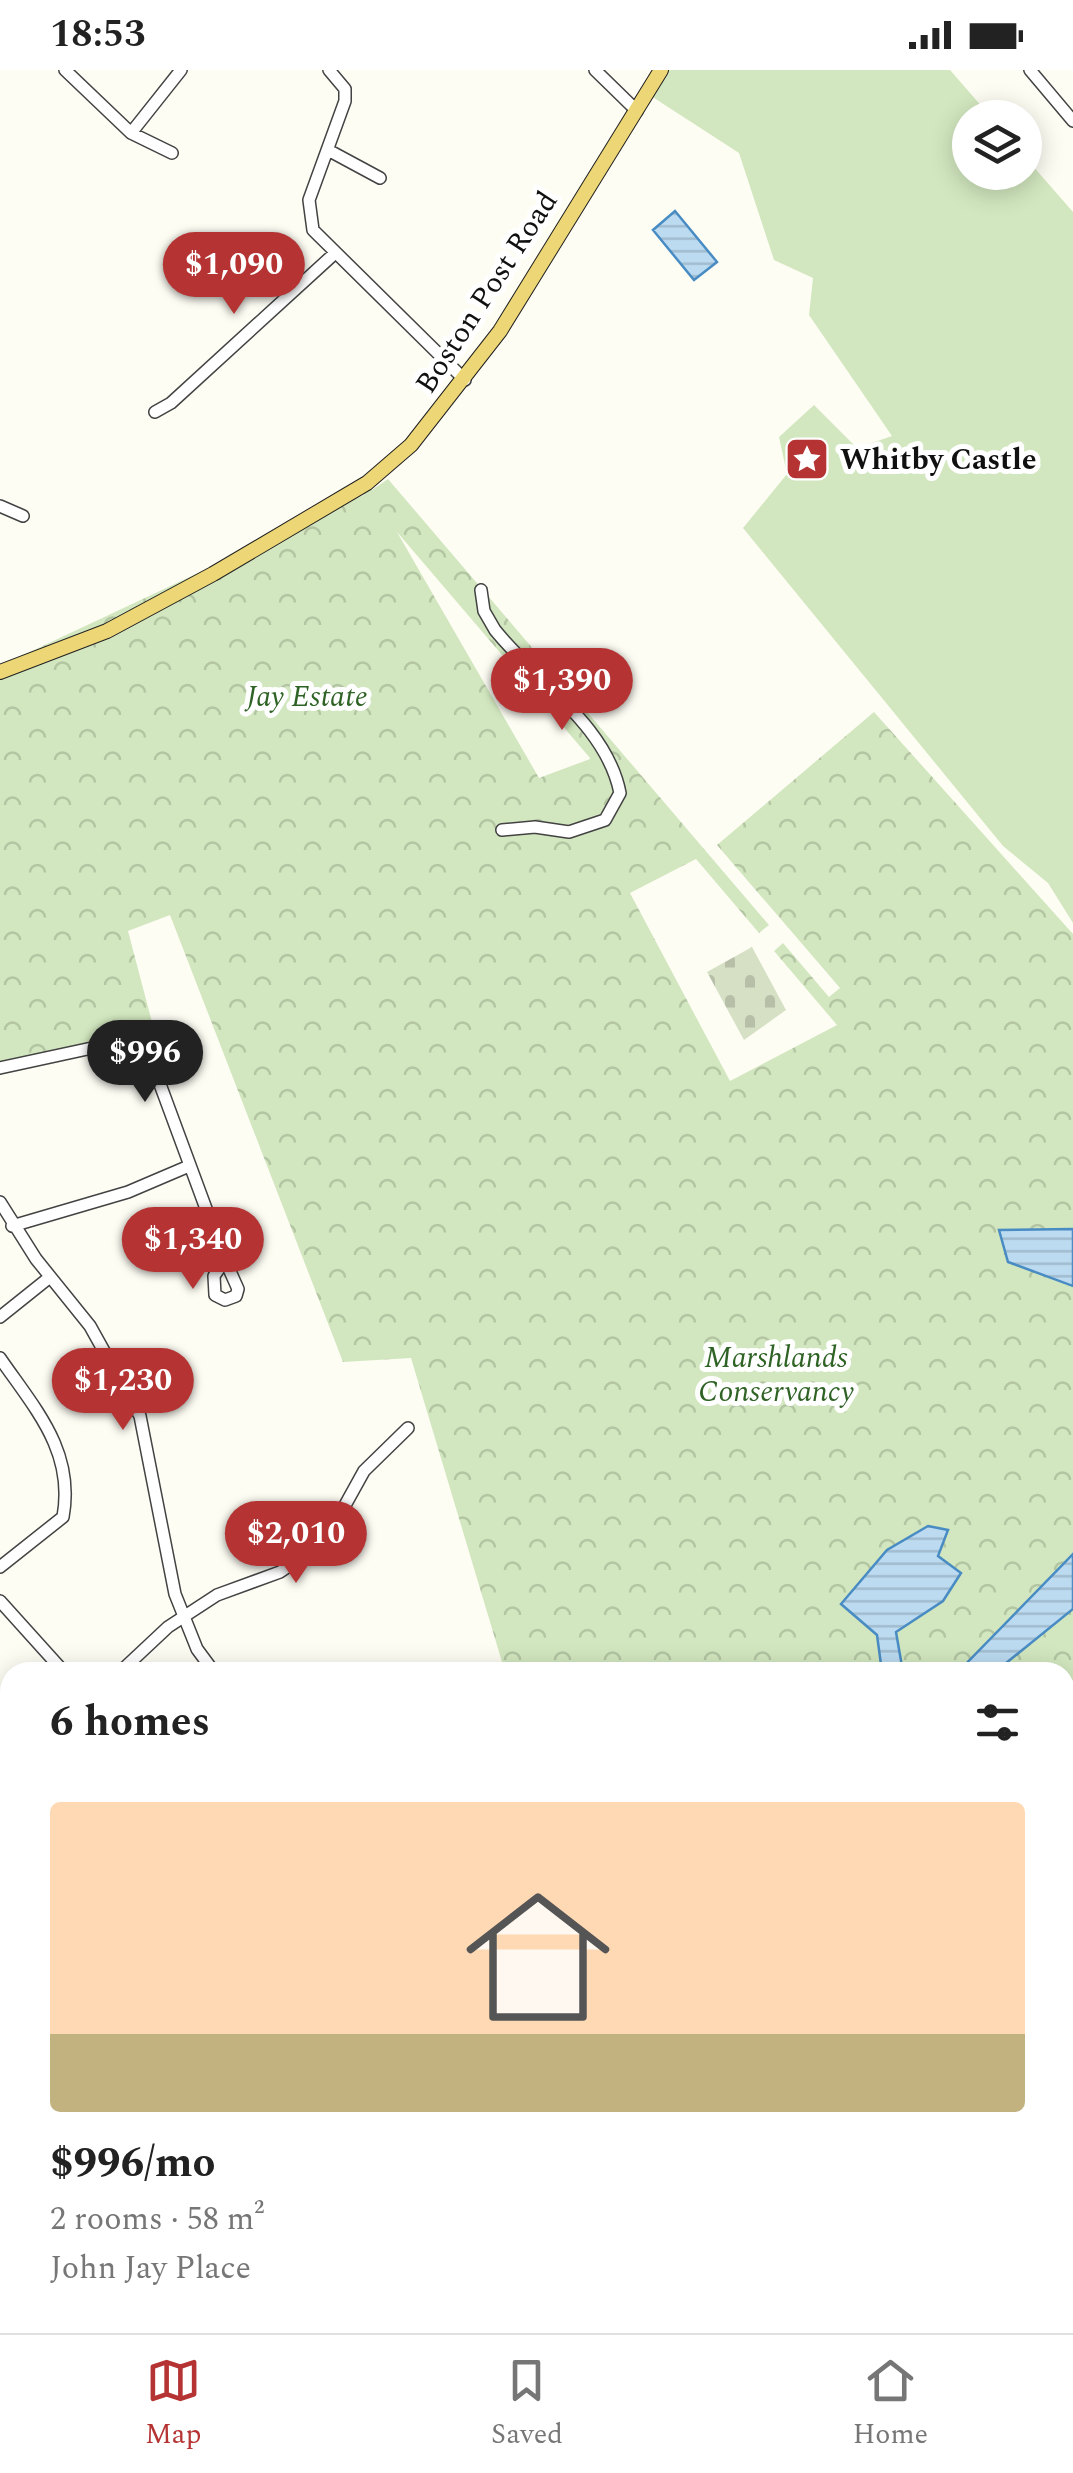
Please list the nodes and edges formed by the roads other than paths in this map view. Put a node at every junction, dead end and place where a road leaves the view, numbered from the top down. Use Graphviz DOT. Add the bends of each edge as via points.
graph roads {
  1 [pos="65,70"];
  2 [pos="181,70"];
  3 [pos="329,70"];
  4 [pos="595,70"];
  5 [pos="661,70"];
  6 [pos="1030,70"];
  7 [pos="637,111"];
  8 [pos="1073,121"];
  9 [pos="131,133"];
  10 [pos="328,150"];
  11 [pos="172,153"];
  12 [pos="380,178"];
  13 [pos="334,254"];
  14 [pos="465,380"];
  15 [pos="155,412"];
  16 [pos="0,506"];
  17 [pos="23,516"];
  18 [pos="482,590"];
  19 [pos="0,672"];
  20 [pos="502,830"];
  21 [pos="0,1068"];
  22 [pos="189,1166"];
  23 [pos="0,1202"];
  24 [pos="12,1226"];
  25 [pos="225,1260"];
  26 [pos="50,1277"];
  27 [pos="0,1317"];
  28 [pos="0,1358"];
  29 [pos="408,1428"];
  30 [pos="0,1567"];
  31 [pos="0,1601"];
  32 [pos="183,1617"];
  33 [pos="55,1662"];
  34 [pos="131,1662"];
  35 [pos="206,1662"];
  1 -- 9 [label="street"];
  2 -- 9 [label="street"];
  3 -- 10 [label="street" via="345,92"];
  4 -- 7 [label="street"];
  5 -- 7 [label="main road, Boston Post Road"];
  6 -- 8 [label="street"];
  7 -- 14 [label="main road, Boston Post Road"];
  9 -- 11 [label="street"];
  10 -- 12 [label="street"];
  10 -- 13 [label="street" via="309,200 310,219"];
  13 -- 14 [label="street"];
  13 -- 15 [label="street"];
  14 -- 19 [label="main road, Boston Post Road" via="410,445 309,520 107,631"];
  16 -- 17 [label="street"];
  18 -- 20 [label="street" via="495,630 596,739 620,793 605,820 569,832"];
  21 -- 22 [label="street" via="140,1043"];
  22 -- 24 [label="street" via="128,1192"];
  22 -- 25 [label="street"];
  23 -- 24 [label="street"];
  24 -- 26 [label="street"];
  26 -- 27 [label="street"];
  26 -- 32 [label="street" via="90,1326 140,1416"];
  28 -- 30 [label="street" via="57,1440 66,1484 63,1517"];
  29 -- 32 [label="street" via="364,1471 328,1536 310,1552"];
  31 -- 33 [label="street"];
  32 -- 34 [label="street"];
  32 -- 35 [label="street"];
}
